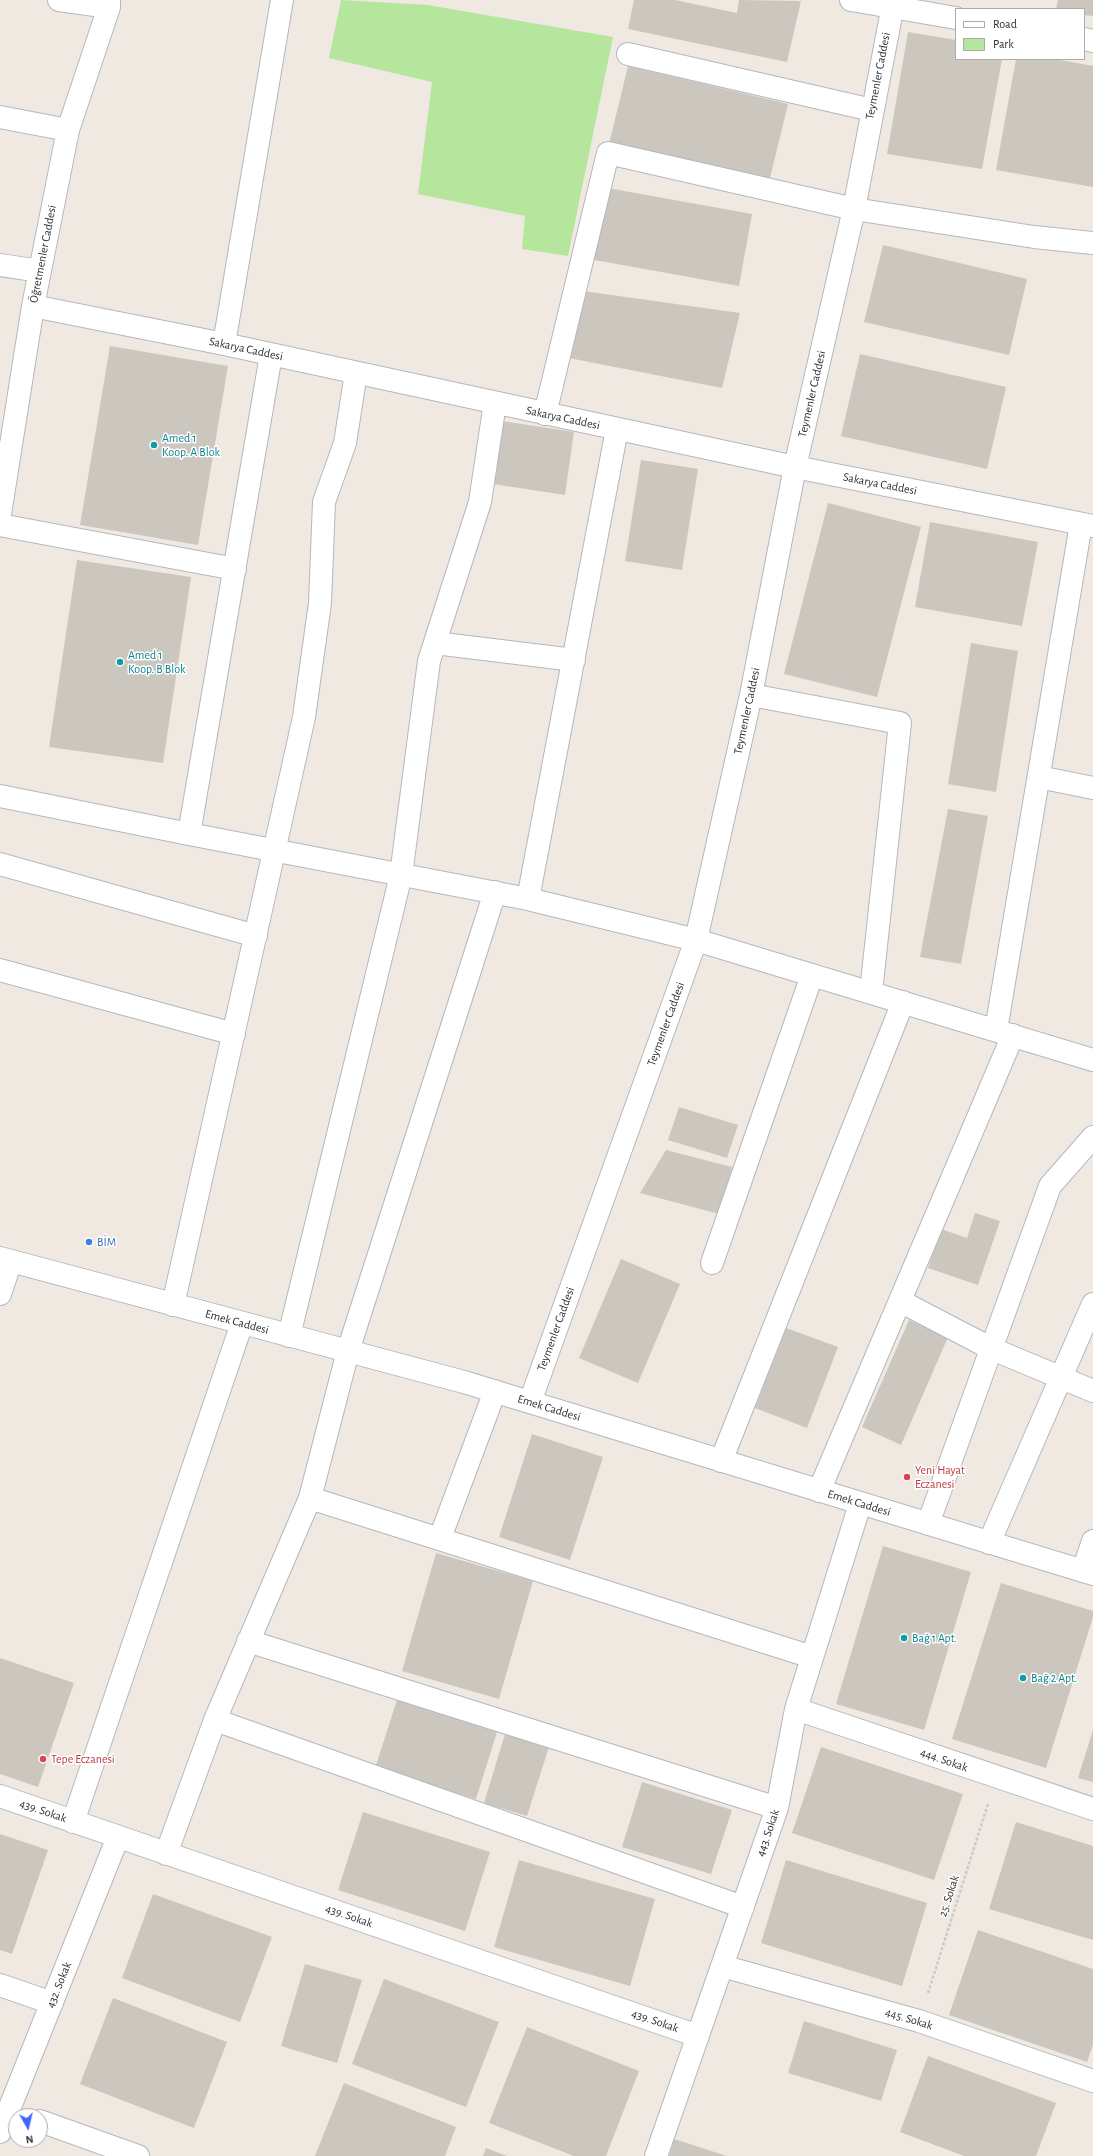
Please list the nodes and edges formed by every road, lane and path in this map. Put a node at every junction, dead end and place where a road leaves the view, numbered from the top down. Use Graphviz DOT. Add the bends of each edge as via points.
graph roads {
  1 [pos="59,0"];
  2 [pos="282,0"];
  3 [pos="850,0"];
  4 [pos="109,3"];
  5 [pos="893,3"];
  6 [pos="955,18"];
  7 [pos="628,54"];
  8 [pos="872,110"];
  9 [pos="0,117"];
  10 [pos="68,130"];
  11 [pos="854,209"];
  12 [pos="1093,243"];
  13 [pos="0,265"];
  14 [pos="40,271"];
  15 [pos="33,306"];
  16 [pos="224,344"];
  17 [pos="271,355"];
  18 [pos="356,373"];
  19 [pos="495,403"];
  20 [pos="545,414"];
  21 [pos="617,430"];
  22 [pos="796,467"];
  23 [pos="0,514"];
  24 [pos="0,525"];
  25 [pos="1087,525"];
  26 [pos="235,568"];
  27 [pos="435,643"];
  28 [pos="574,660"];
  29 [pos="751,695"];
  30 [pos="1039,777"];
  31 [pos="1093,788"];
  32 [pos="0,796"];
  33 [pos="189,834"];
  34 [pos="275,851"];
  35 [pos="0,864"];
  36 [pos="400,875"];
  37 [pos="495,892"];
  38 [pos="528,899"];
  39 [pos="256,936"];
  40 [pos="696,940"];
  41 [pos="0,970"];
  42 [pos="812,975"];
  43 [pos="871,992"];
  44 [pos="903,1002"];
  45 [pos="1005,1033"];
  46 [pos="234,1034"];
  47 [pos="1093,1060"];
  48 [pos="1093,1137"];
  49 [pos="5,1260"];
  50 [pos="712,1263"];
  51 [pos="0,1294"];
  52 [pos="900,1301"];
  53 [pos="1093,1304"];
  54 [pos="173,1305"];
  55 [pos="242,1323"];
  56 [pos="289,1336"];
  57 [pos="990,1348"];
  58 [pos="348,1351"];
  59 [pos="1061,1379"];
  60 [pos="495,1391"];
  61 [pos="1093,1391"];
  62 [pos="530,1402"];
  63 [pos="721,1461"];
  64 [pos="819,1491"];
  65 [pos="310,1498"];
  66 [pos="860,1504"];
  67 [pos="928,1524"];
  68 [pos="440,1538"];
  69 [pos="1093,1541"];
  70 [pos="989,1543"];
  71 [pos="1088,1573"];
  72 [pos="248,1641"];
  73 [pos="812,1657"];
  74 [pos="796,1709"];
  75 [pos="215,1720"];
  76 [pos="996,1777"];
  77 [pos="0,1796"];
  78 [pos="777,1808"];
  79 [pos="1093,1809"];
  80 [pos="73,1822"];
  81 [pos="118,1837"];
  82 [pos="166,1854"];
  83 [pos="743,1907"];
  84 [pos="722,1966"];
  85 [pos="0,1986"];
  86 [pos="52,2003"];
  87 [pos="919,2021"];
  88 [pos="698,2036"];
  89 [pos="1093,2081"];
  90 [pos="20,2108"];
  91 [pos="8,2124"];
  92 [pos="48,2124"];
  93 [pos="0,2132"];
  94 [pos="138,2156"];
  95 [pos="656,2156"];
  1 -- 4 [label="street"];
  2 -- 16 [label="street"];
  3 -- 5 [label="street"];
  4 -- 10 [label="street, Öğretmenler Caddesi"];
  5 -- 6 [label="street"];
  5 -- 8 [label="street, Teymenler Caddesi"];
  7 -- 8 [label="street"];
  8 -- 11 [label="street, Teymenler Caddesi"];
  9 -- 10 [label="street"];
  10 -- 14 [label="street, Öğretmenler Caddesi"];
  11 -- 12 [label="street" via="1034,237"];
  11 -- 20 [label="street" via="608,154"];
  11 -- 22 [label="street, Teymenler Caddesi"];
  13 -- 14 [label="street"];
  14 -- 15 [label="street, Öğretmenler Caddesi"];
  15 -- 16 [label="street, Sakarya Caddesi"];
  15 -- 23 [label="street, Öğretmenler Caddesi"];
  16 -- 17 [label="street, Sakarya Caddesi"];
  17 -- 18 [label="street, Sakarya Caddesi"];
  17 -- 26 [label="street"];
  18 -- 19 [label="street, Sakarya Caddesi"];
  18 -- 34 [label="street" via="345,443 324,502 320,603 304,717"];
  19 -- 20 [label="street, Sakarya Caddesi"];
  19 -- 27 [label="street" via="480,502"];
  20 -- 21 [label="street, Sakarya Caddesi"];
  21 -- 22 [label="street, Sakarya Caddesi"];
  21 -- 28 [label="street"];
  22 -- 25 [label="street, Sakarya Caddesi"];
  22 -- 29 [label="street, Teymenler Caddesi"];
  24 -- 26 [label="street"];
  25 -- 30 [label="street"];
  26 -- 33 [label="street"];
  27 -- 28 [label="street"];
  27 -- 36 [label="street" via="429,661"];
  28 -- 38 [label="street"];
  29 -- 40 [label="street, Teymenler Caddesi"];
  29 -- 43 [label="street" via="900,723"];
  30 -- 31 [label="street"];
  30 -- 45 [label="street"];
  32 -- 33 [label="street"];
  33 -- 34 [label="street"];
  34 -- 36 [label="street"];
  34 -- 39 [label="street"];
  35 -- 39 [label="street"];
  36 -- 37 [label="street"];
  36 -- 56 [label="street"];
  37 -- 38 [label="street"];
  37 -- 58 [label="street"];
  38 -- 40 [label="street"];
  39 -- 46 [label="street"];
  40 -- 42 [label="street"];
  40 -- 62 [label="street, Teymenler Caddesi"];
  41 -- 46 [label="street"];
  42 -- 43 [label="street"];
  42 -- 50 [label="street"];
  43 -- 44 [label="street"];
  44 -- 45 [label="street"];
  44 -- 63 [label="street"];
  45 -- 47 [label="street"];
  45 -- 52 [label="street"];
  46 -- 54 [label="street"];
  48 -- 57 [label="street" via="1050,1186"];
  49 -- 51 [label="street"];
  49 -- 54 [label="street, Emek Caddesi"];
  52 -- 57 [label="street"];
  52 -- 64 [label="street"];
  53 -- 59 [label="street"];
  54 -- 55 [label="street, Emek Caddesi"];
  55 -- 56 [label="street, Emek Caddesi"];
  55 -- 80 [label="street"];
  56 -- 58 [label="street, Emek Caddesi"];
  57 -- 59 [label="street"];
  57 -- 67 [label="street"];
  58 -- 60 [label="street, Emek Caddesi"];
  58 -- 65 [label="street"];
  59 -- 61 [label="street"];
  59 -- 70 [label="street"];
  60 -- 62 [label="street, Emek Caddesi"];
  60 -- 68 [label="street"];
  62 -- 63 [label="street, Emek Caddesi"];
  63 -- 64 [label="street, Emek Caddesi"];
  64 -- 66 [label="street, Emek Caddesi"];
  65 -- 68 [label="street"];
  65 -- 72 [label="street"];
  66 -- 67 [label="street, Emek Caddesi"];
  66 -- 73 [label="street, 443. Sokak"];
  67 -- 70 [label="street, Emek Caddesi"];
  68 -- 73 [label="street"];
  69 -- 71 [label="street"];
  70 -- 71 [label="street, Emek Caddesi"];
  72 -- 75 [label="street"];
  72 -- 78 [label="street"];
  73 -- 74 [label="street, 443. Sokak"];
  74 -- 76 [label="street, 444. Sokak"];
  74 -- 78 [label="street, 443. Sokak"];
  75 -- 82 [label="street"];
  75 -- 83 [label="street"];
  76 -- 79 [label="street, 444. Sokak"];
  76 -- 87 [label="path, 25. Sokak"];
  77 -- 80 [label="street, 439. Sokak"];
  78 -- 83 [label="street, 443. Sokak"];
  80 -- 81 [label="street, 439. Sokak"];
  81 -- 82 [label="street, 439. Sokak"];
  81 -- 86 [label="street, 432. Sokak"];
  82 -- 88 [label="street, 439. Sokak"];
  83 -- 84 [label="street, 443. Sokak"];
  84 -- 87 [label="street, 445. Sokak"];
  84 -- 88 [label="street, 443. Sokak"];
  85 -- 86 [label="street"];
  86 -- 90 [label="street, 432. Sokak"];
  87 -- 89 [label="street, 445. Sokak"];
  88 -- 95 [label="street, 443. Sokak"];
  91 -- 93 [label="street, 432. Sokak"];
  92 -- 94 [label="street"];
}
